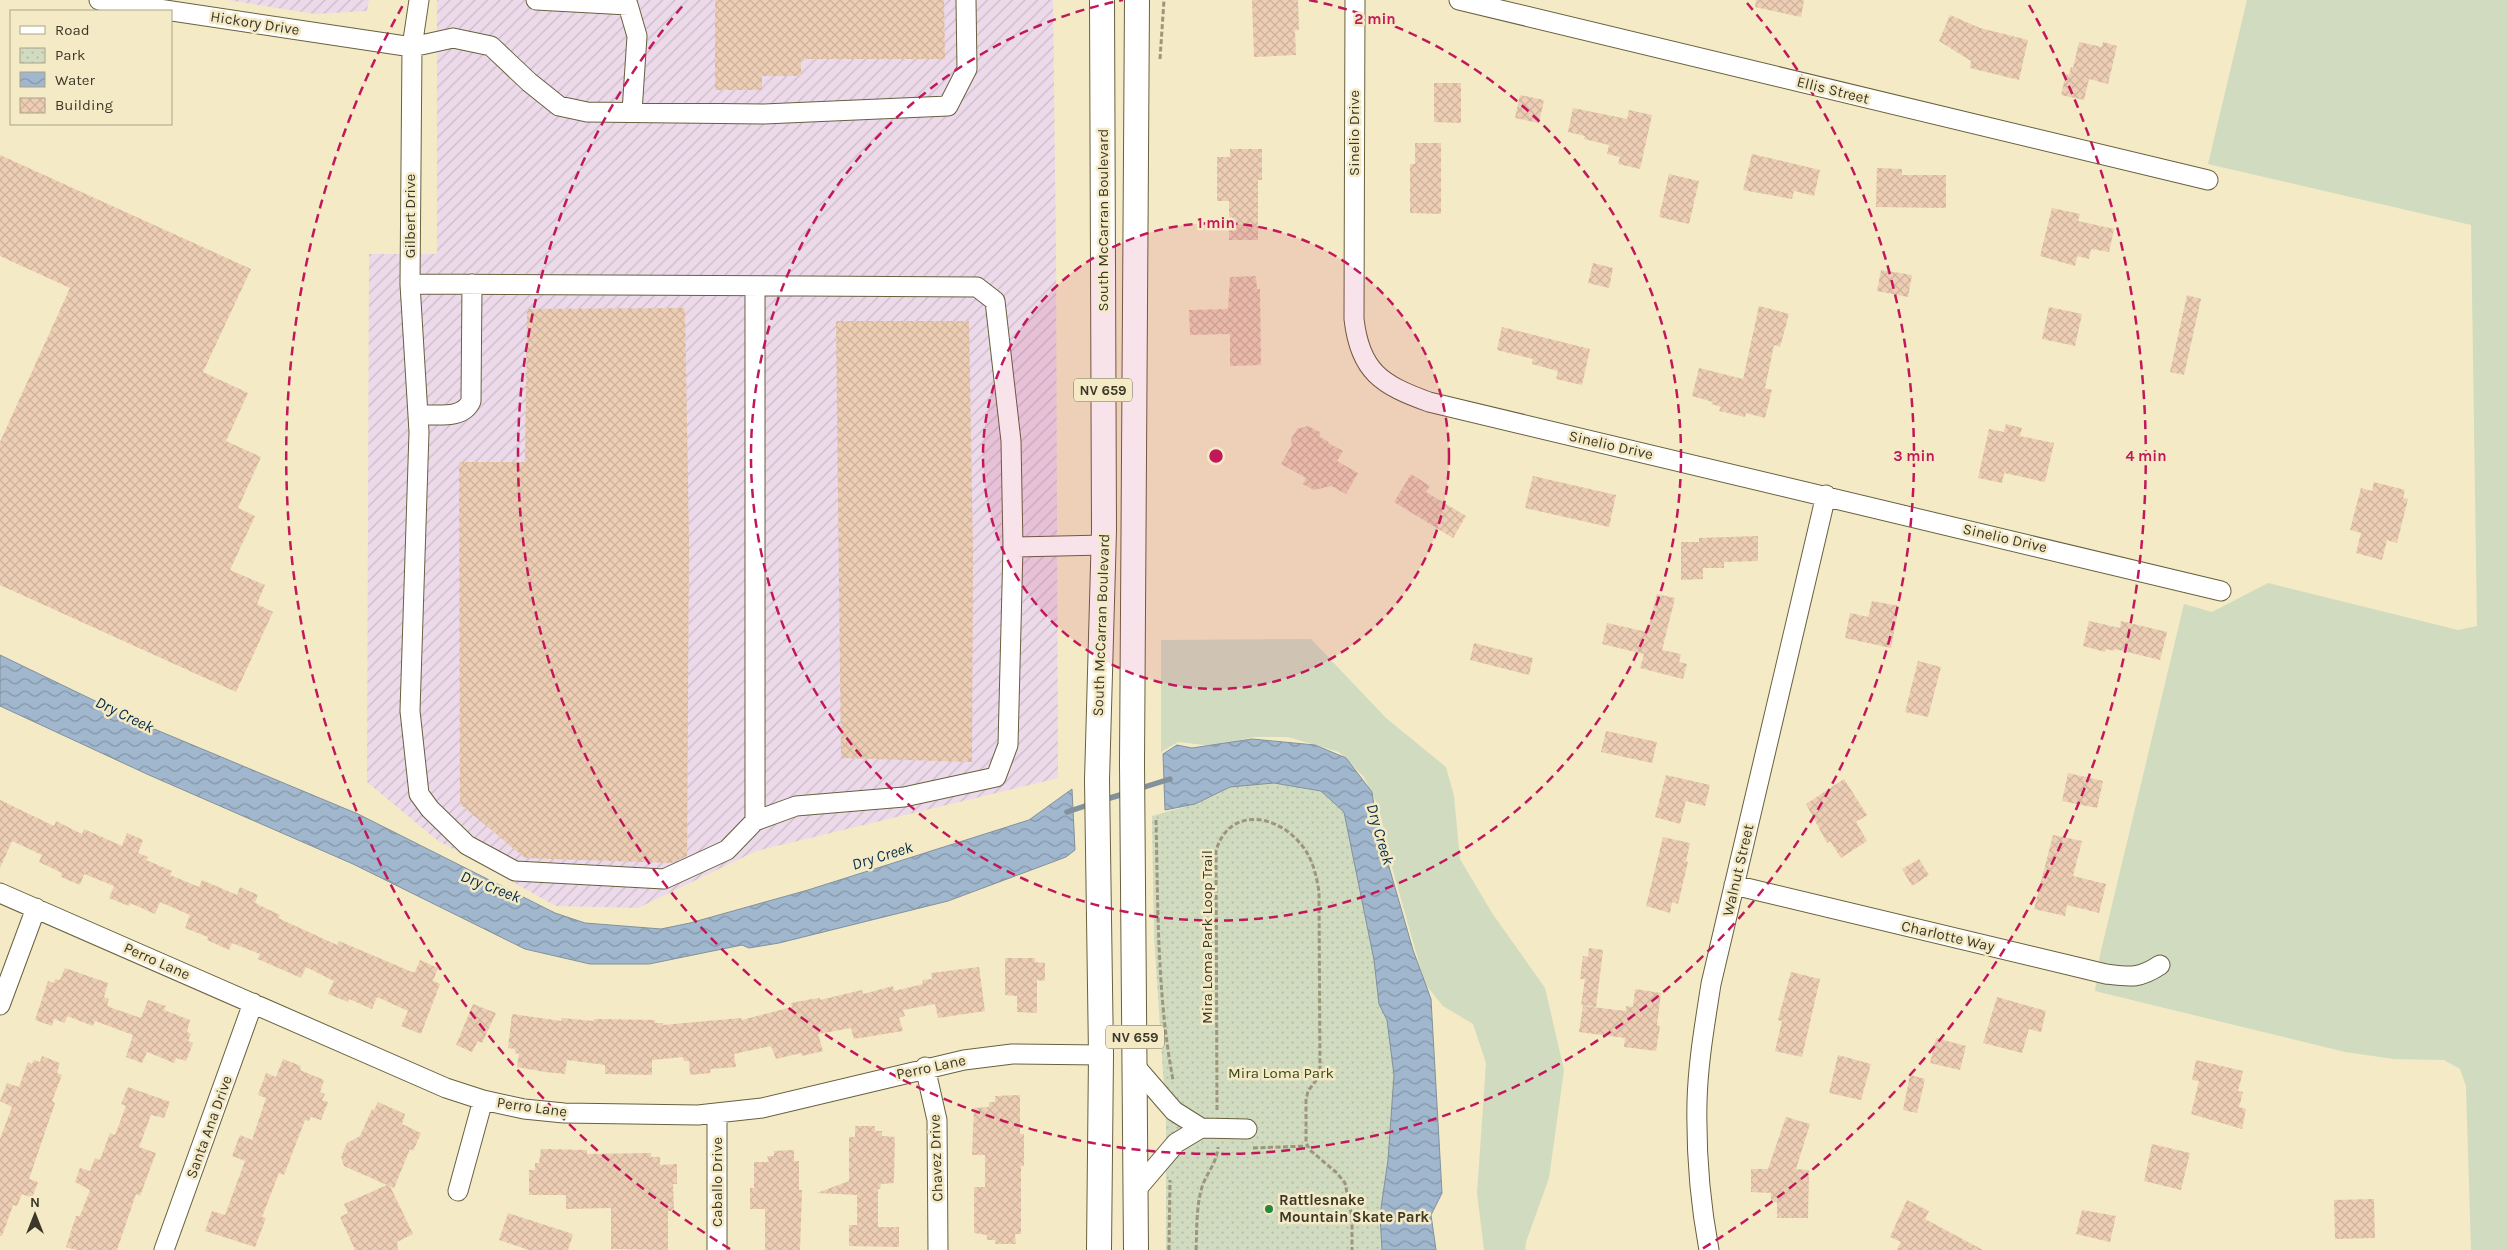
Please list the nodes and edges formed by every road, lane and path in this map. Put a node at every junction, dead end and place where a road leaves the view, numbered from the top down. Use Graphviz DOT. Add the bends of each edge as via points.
graph roads {
  1 [pos="99,0"];
  2 [pos="419,0"];
  3 [pos="536,0"];
  4 [pos="966,0"];
  5 [pos="1102,0"];
  6 [pos="1137,0"];
  7 [pos="1354,0"];
  8 [pos="1459,0"];
  9 [pos="628,2"];
  10 [pos="166,10"];
  11 [pos="172,11"];
  12 [pos="412,47"];
  13 [pos="632,112"];
  14 [pos="2208,180"];
  15 [pos="410,284"];
  16 [pos="472,284"];
  17 [pos="755,286"];
  18 [pos="418,423"];
  19 [pos="1826,495"];
  20 [pos="1104,545"];
  21 [pos="1013,547"];
  22 [pos="2221,591"];
  23 [pos="1156,815"];
  24 [pos="755,821"];
  25 [pos="1734,885"];
  26 [pos="0,893"];
  27 [pos="36,908"];
  28 [pos="2160,965"];
  29 [pos="254,1003"];
  30 [pos="0,1006"];
  31 [pos="1101,1055"];
  32 [pos="1135,1066"];
  33 [pos="925,1067"];
  34 [pos="1176,1087"];
  35 [pos="483,1100"];
  36 [pos="1210,1109"];
  37 [pos="717,1114"];
  38 [pos="1201,1128"];
  39 [pos="1248,1139"];
  40 [pos="1213,1145"];
  41 [pos="1307,1146"];
  42 [pos="1228,1148"];
  43 [pos="1218,1149"];
  44 [pos="1170,1176"];
  45 [pos="1136,1190"];
  46 [pos="458,1191"];
  47 [pos="164,1250"];
  48 [pos="717,1250"];
  49 [pos="938,1250"];
  50 [pos="1099,1250"];
  51 [pos="1136,1250"];
  52 [pos="1169,1250"];
  53 [pos="1196,1250"];
  54 [pos="1352,1250"];
  55 [pos="1709,1250"];
  1 -- 10 [label="street, Hickory Drive"];
  2 -- 12 [label="street, Gilbert Drive"];
  3 -- 9 [label="street"];
  4 -- 13 [label="street" via="967,69 948,106 764,114"];
  5 -- 20 [label="main road, South McCarran Boulevard / NV 659"];
  6 -- 32 [label="main road, South McCarran Boulevard / NV 659" via="1132,764"];
  7 -- 19 [label="street, Sinelio Drive" via="1354,319 1357,342 1368,367 1385,382 1429,402"];
  8 -- 14 [label="street, Ellis Street"];
  9 -- 13 [label="street" via="637,36"];
  11 -- 12 [label="street, Hickory Drive"];
  12 -- 13 [label="street" via="453,38 491,46 559,106 587,112"];
  12 -- 15 [label="street, Gilbert Drive"];
  15 -- 16 [label="street"];
  15 -- 18 [label="street, Gilbert Drive"];
  16 -- 17 [label="street"];
  16 -- 18 [label="street" via="471,401 461,413"];
  17 -- 21 [label="street" via="977,287 995,301 1011,441"];
  17 -- 24 [label="street"];
  18 -- 24 [label="street, Gilbert Drive" via="410,711 419,794 430,809 466,845 514,871 664,880 727,850"];
  19 -- 22 [label="street, Sinelio Drive"];
  19 -- 25 [label="street, Walnut Street"];
  20 -- 21 [label="street"];
  20 -- 31 [label="main road, South McCarran Boulevard / NV 659" via="1097,780"];
  21 -- 24 [label="street" via="1008,745 996,778 904,798 796,806"];
  23 -- 34 [label="path" via="1157,931 1166,1037"];
  25 -- 28 [label="street, Charlotte Way" via="2106,974 2145,975"];
  25 -- 55 [label="street, Walnut Street" via="1711,984 1697,1102 1704,1222"];
  26 -- 27 [label="street, Perro Lane"];
  27 -- 29 [label="street, Perro Lane"];
  27 -- 30 [label="street"];
  29 -- 35 [label="street, Perro Lane" via="446,1088"];
  29 -- 47 [label="street, Santa Ana Drive"];
  31 -- 33 [label="street, Perro Lane" via="1012,1054"];
  31 -- 50 [label="main road, South McCarran Boulevard / NV 659"];
  32 -- 38 [label="street" via="1174,1112"];
  32 -- 45 [label="main road, South McCarran Boulevard / NV 659"];
  33 -- 37 [label="street, Perro Lane" via="762,1108"];
  33 -- 49 [label="street, Chavez Drive" via="937,1120"];
  35 -- 37 [label="street, Perro Lane" via="564,1113"];
  35 -- 46 [label="street"];
  36 -- 41 [label="path, Mira Loma Park Loop Trail" via="1217,1113 1216,851 1219,840 1234,824 1246,819 1259,819 1274,824 1299,841 1317,874 1320,1075 1306,1100"];
  37 -- 48 [label="street, Caballo Drive"];
  38 -- 39 [label="street"];
  38 -- 45 [label="street" via="1176,1143"];
  39 -- 41 [label="path"];
  40 -- 43 [label="path" via="1218,1144"];
  41 -- 54 [label="path" via="1345,1183 1352,1217"];
  42 -- 43 [label="path"];
  43 -- 53 [label="path" via="1199,1203"];
  44 -- 52 [label="path"];
  45 -- 51 [label="main road, South McCarran Boulevard / NV 659"];
}
